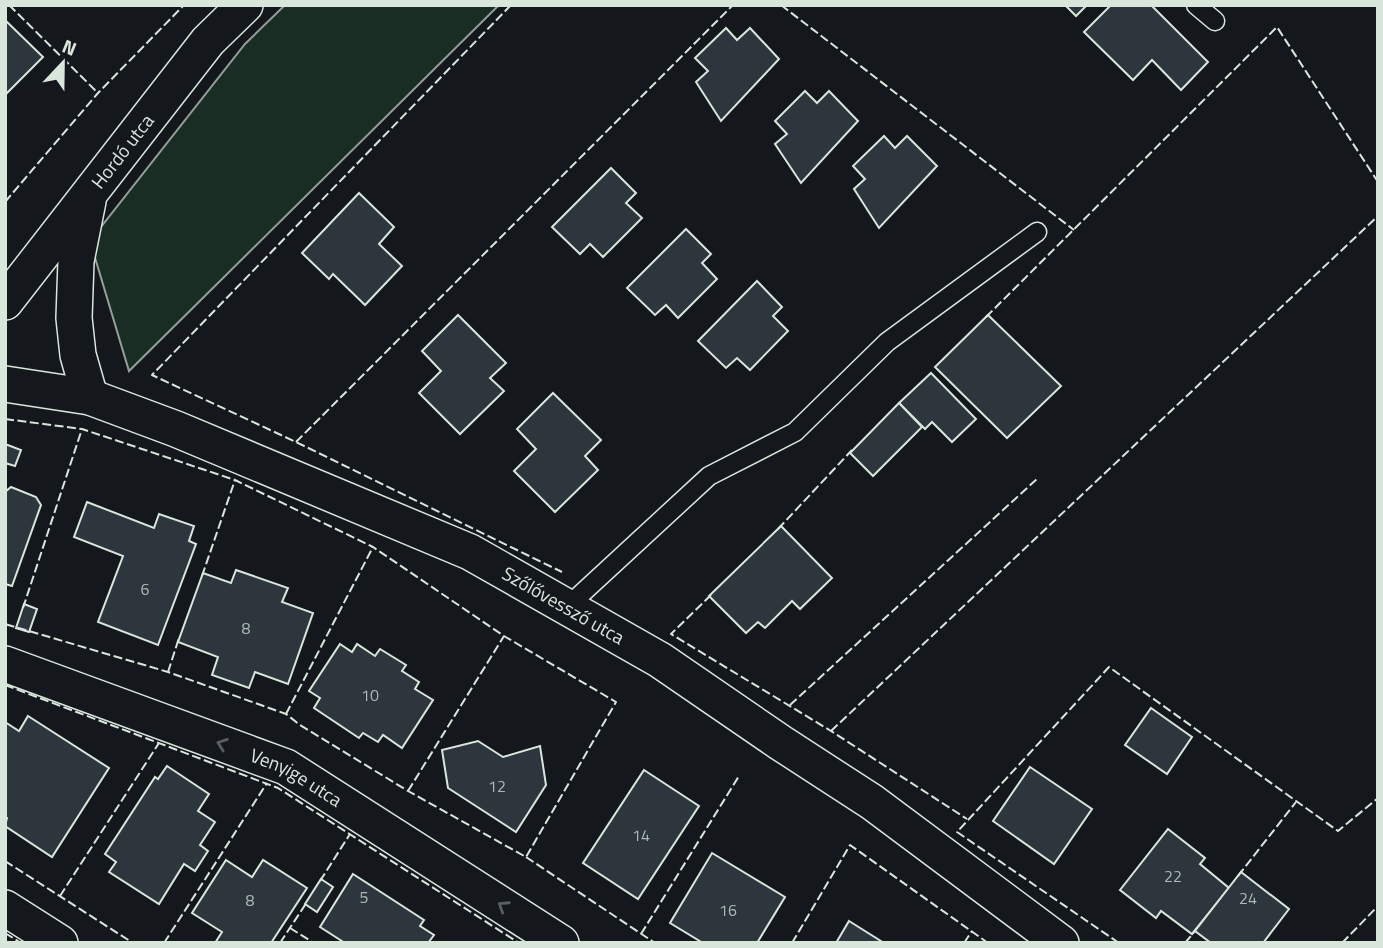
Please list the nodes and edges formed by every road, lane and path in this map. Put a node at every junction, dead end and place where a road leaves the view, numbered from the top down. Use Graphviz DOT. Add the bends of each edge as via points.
graph roads {
  1 [pos="245,5"];
  2 [pos="1196,5"];
  3 [pos="1215,21"];
  4 [pos="90,193"];
  5 [pos="1037,232"];
  6 [pos="5,302"];
  7 [pos="5,384"];
  8 [pos="90,397"];
  9 [pos="567,607"];
  10 [pos="5,664"];
  11 [pos="5,908"];
  12 [pos="60,943"];
  13 [pos="561,943"];
  14 [pos="1061,943"];
  1 -- 4 [label="street, Hordó utca" via="208,41"];
  2 -- 3 [label="lane"];
  4 -- 6 [label="street, Hordó utca"];
  4 -- 8 [label="street" via="76,261 74,318"];
  5 -- 9 [label="lane" via="887,342 795,432 709,475"];
  7 -- 8 [label="street, Szőlővessző utca"];
  8 -- 9 [label="street, Szőlővessző utca" via="470,552"];
  9 -- 14 [label="street, Szőlővessző utca" via="660,660 872,802"];
  13 -- 10 [label="street, Venyige utca, one-way" via="286,767"];
  11 -- 12 [label="street"];
}
